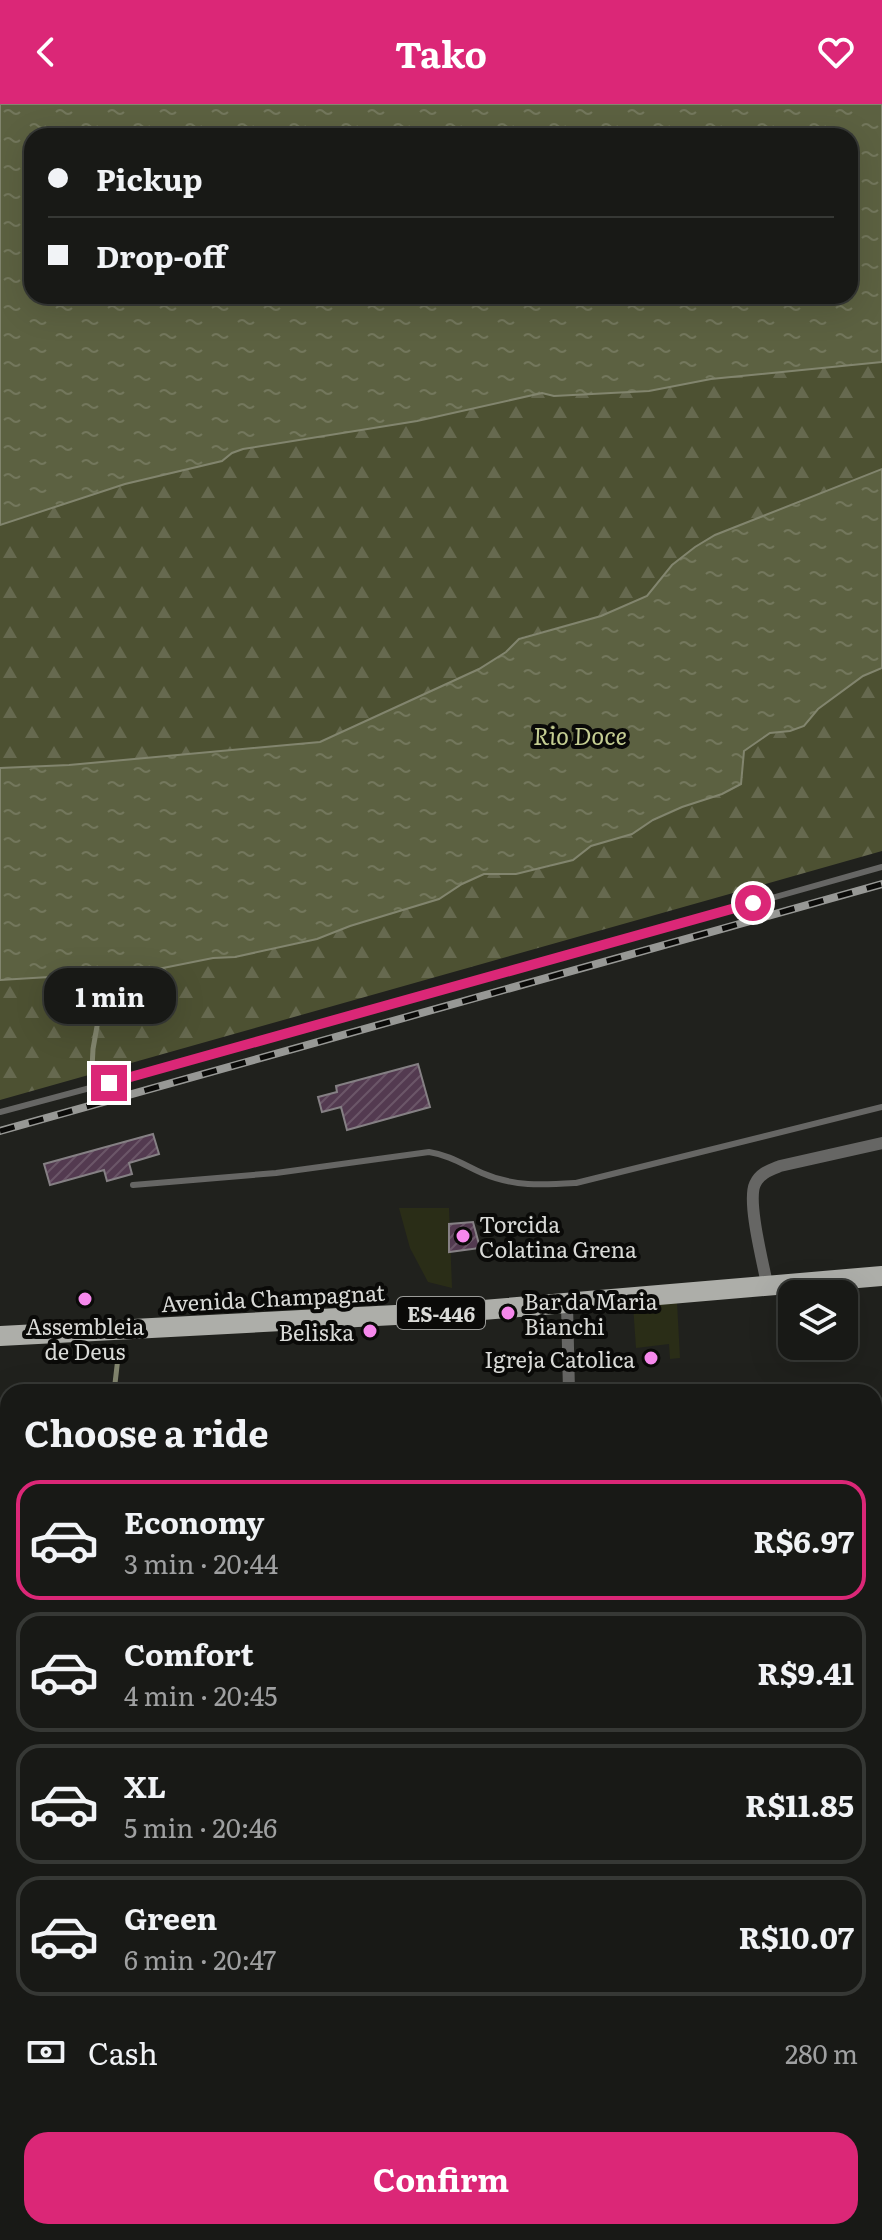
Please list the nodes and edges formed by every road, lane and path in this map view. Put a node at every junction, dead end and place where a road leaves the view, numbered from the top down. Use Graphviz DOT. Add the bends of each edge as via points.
graph roads {
  1 [pos="882,867"];
  2 [pos="882,1107"];
  3 [pos="0,1112"];
  4 [pos="882,1143"];
  5 [pos="133,1185"];
  6 [pos="882,1276"];
  7 [pos="767,1284"];
  8 [pos="567,1304"];
  9 [pos="0,1336"];
  10 [pos="569,1384"];
  1 -- 3 [label="lane"];
  2 -- 5 [label="lane" via="576,1183 531,1186 502,1181 429,1152"];
  4 -- 7 [label="street" via="769,1170 757,1179 752,1197"];
  6 -- 7 [label="main road, Avenida Champagnat / ES-446"];
  7 -- 8 [label="main road, Avenida Champagnat / ES-446"];
  8 -- 9 [label="main road, Avenida Champagnat / ES-446"];
  8 -- 10 [label="street"];
}
